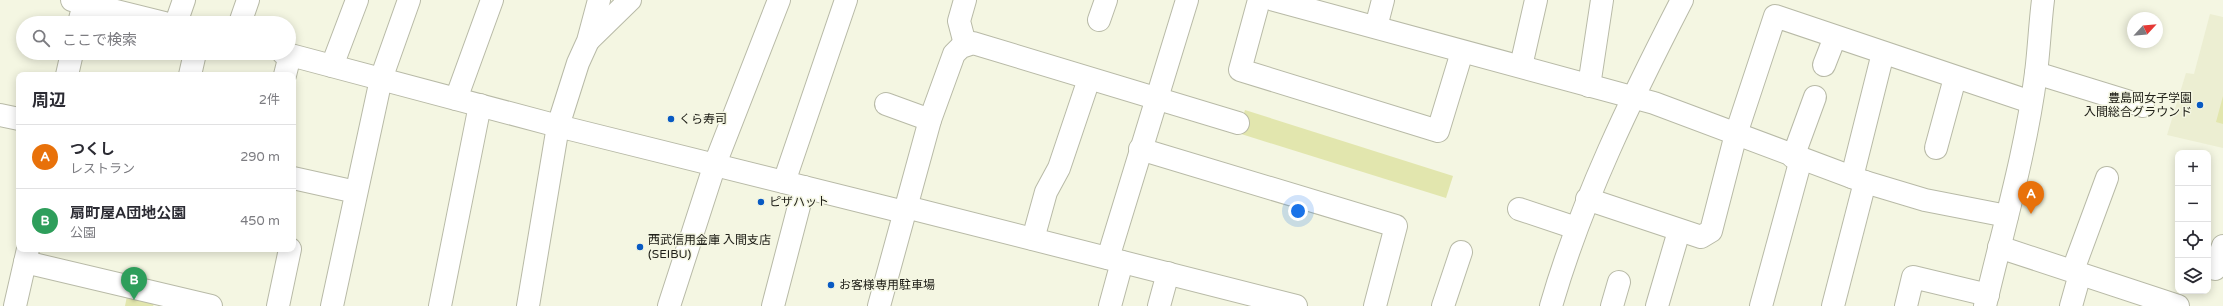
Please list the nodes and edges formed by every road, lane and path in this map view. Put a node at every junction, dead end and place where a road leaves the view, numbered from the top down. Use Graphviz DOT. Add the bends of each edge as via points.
graph roads {
  1 [pos="184,0"];
  2 [pos="248,0"];
  3 [pos="358,0"];
  4 [pos="409,0"];
  5 [pos="492,0"];
  6 [pos="600,0"];
  7 [pos="630,0"];
  8 [pos="779,0"];
  9 [pos="846,0"];
  10 [pos="965,0"];
  11 [pos="1106,0"];
  12 [pos="1187,0"];
  13 [pos="1259,0"];
  14 [pos="1274,0"];
  15 [pos="1383,0"];
  16 [pos="1536,0"];
  17 [pos="1602,0"];
  18 [pos="1682,0"];
  19 [pos="2043,0"];
  20 [pos="80,6"];
  21 [pos="129,16"];
  22 [pos="178,16"];
  23 [pos="242,16"];
  24 [pos="1099,20"];
  25 [pos="1376,27"];
  26 [pos="1835,37"];
  27 [pos="588,41"];
  28 [pos="965,44"];
  29 [pos="1462,52"];
  30 [pos="1883,53"];
  31 [pos="70,60"];
  32 [pos="193,60"];
  33 [pos="286,61"];
  34 [pos="332,66"];
  35 [pos="1521,66"];
  36 [pos="1824,66"];
  37 [pos="68,72"];
  38 [pos="191,72"];
  39 [pos="2036,73"];
  40 [pos="1955,78"];
  41 [pos="380,79"];
  42 [pos="1089,79"];
  43 [pos="1589,86"];
  44 [pos="1815,97"];
  45 [pos="1632,98"];
  46 [pos="456,99"];
  47 [pos="1157,100"];
  48 [pos="2031,102"];
  49 [pos="886,104"];
  50 [pos="480,105"];
  51 [pos="2143,106"];
  52 [pos="0,115"];
  53 [pos="16,118"];
  54 [pos="930,120"];
  55 [pos="1238,123"];
  56 [pos="558,126"];
  57 [pos="1736,134"];
  58 [pos="1936,148"];
  59 [pos="1140,149"];
  60 [pos="1797,158"];
  61 [pos="715,164"];
  62 [pos="2107,178"];
  63 [pos="296,179"];
  64 [pos="1859,180"];
  65 [pos="794,184"];
  66 [pos="356,192"];
  67 [pos="1587,199"];
  68 [pos="905,209"];
  69 [pos="1519,209"];
  70 [pos="2007,216"];
  71 [pos="1576,228"];
  72 [pos="1679,231"];
  73 [pos="1033,239"];
  74 [pos="2223,246"];
  75 [pos="1999,247"];
  76 [pos="289,252"];
  77 [pos="1461,252"];
  78 [pos="26,256"];
  79 [pos="1115,260"];
  80 [pos="2211,268"];
  81 [pos="2076,272"];
  82 [pos="1168,273"];
  83 [pos="1619,282"];
  84 [pos="2187,294"];
  85 [pos="1243,300"];
  86 [pos="1986,300"];
  87 [pos="2156,303"];
  88 [pos="15,306"];
  89 [pos="211,306"];
  90 [pos="278,306"];
  91 [pos="332,306"];
  92 [pos="440,306"];
  93 [pos="528,306"];
  94 [pos="669,306"];
  95 [pos="772,306"];
  96 [pos="880,306"];
  97 [pos="1110,306"];
  98 [pos="1159,306"];
  99 [pos="1296,306"];
  100 [pos="1374,306"];
  101 [pos="1443,306"];
  102 [pos="1551,306"];
  103 [pos="1612,306"];
  104 [pos="1658,306"];
  105 [pos="1761,306"];
  106 [pos="1833,306"];
  107 [pos="1906,306"];
  108 [pos="2071,306"];
  109 [pos="2178,306"];
  110 [pos="2183,306"];
  1 -- 22 [label="street"];
  2 -- 23 [label="street"];
  3 -- 34 [label="street"];
  4 -- 41 [label="street"];
  5 -- 46 [label="street"];
  6 -- 27 [label="street"];
  7 -- 27 [label="street"];
  8 -- 61 [label="street"];
  9 -- 65 [label="street"];
  10 -- 28 [label="street" via="959,21"];
  11 -- 24 [label="street"];
  12 -- 47 [label="street"];
  13 -- 29 [label="street" via="1240,70 1438,131"];
  14 -- 25 [label="street"];
  15 -- 25 [label="street"];
  16 -- 35 [label="street"];
  17 -- 43 [label="street"];
  18 -- 45 [label="street"];
  19 -- 39 [label="street"];
  20 -- 21 [label="street"];
  25 -- 29 [label="street"];
  26 -- 30 [label="street"];
  26 -- 36 [label="street"];
  26 -- 57 [label="street" via="1774,16"];
  27 -- 56 [label="street" via="578,63"];
  28 -- 42 [label="street" via="973,43"];
  28 -- 54 [label="street" via="954,54"];
  29 -- 35 [label="street"];
  30 -- 40 [label="street"];
  30 -- 64 [label="street"];
  31 -- 37 [label="street"];
  32 -- 38 [label="street"];
  33 -- 34 [label="street"];
  34 -- 41 [label="street"];
  35 -- 43 [label="street"];
  39 -- 48 [label="street"];
  39 -- 51 [label="street"];
  40 -- 48 [label="street"];
  40 -- 58 [label="street"];
  41 -- 46 [label="street"];
  41 -- 66 [label="street"];
  42 -- 47 [label="street"];
  42 -- 73 [label="street" via="1059,168 1046,192"];
  43 -- 45 [label="street"];
  44 -- 60 [label="street"];
  45 -- 57 [label="street" via="1654,103"];
  45 -- 67 [label="street"];
  46 -- 50 [label="street"];
  47 -- 55 [label="street"];
  47 -- 59 [label="street"];
  48 -- 70 [label="street"];
  49 -- 54 [label="street"];
  50 -- 56 [label="street"];
  50 -- 92 [label="street"];
  52 -- 53 [label="street"];
  54 -- 68 [label="street"];
  56 -- 61 [label="street"];
  56 -- 93 [label="street"];
  57 -- 60 [label="street"];
  57 -- 72 [label="street" via="1711,231 1701,237"];
  59 -- 79 [label="street"];
  59 -- 100 [label="street" via="1396,226"];
  60 -- 64 [label="street"];
  60 -- 105 [label="street"];
  61 -- 65 [label="street"];
  61 -- 94 [label="street"];
  62 -- 81 [label="street"];
  63 -- 66 [label="street"];
  64 -- 70 [label="street" via="1925,200"];
  64 -- 106 [label="street"];
  65 -- 68 [label="street"];
  65 -- 95 [label="street"];
  66 -- 91 [label="street"];
  67 -- 71 [label="street"];
  67 -- 72 [label="street"];
  68 -- 73 [label="street"];
  68 -- 96 [label="street"];
  69 -- 71 [label="street"];
  70 -- 75 [label="street"];
  71 -- 102 [label="street"];
  72 -- 104 [label="street"];
  73 -- 79 [label="street"];
  74 -- 80 [label="street" via="2215,269"];
  75 -- 81 [label="street"];
  75 -- 86 [label="street"];
  76 -- 90 [label="street"];
  77 -- 101 [label="street"];
  78 -- 88 [label="street"];
  78 -- 89 [label="street"];
  79 -- 82 [label="street"];
  79 -- 97 [label="street"];
  81 -- 87 [label="street"];
  81 -- 108 [label="street"];
  82 -- 85 [label="street"];
  82 -- 98 [label="street"];
  83 -- 103 [label="street"];
  84 -- 110 [label="street"];
  85 -- 99 [label="street"];
  86 -- 107 [label="street" via="1912,277"];
  87 -- 109 [label="street"];
}
